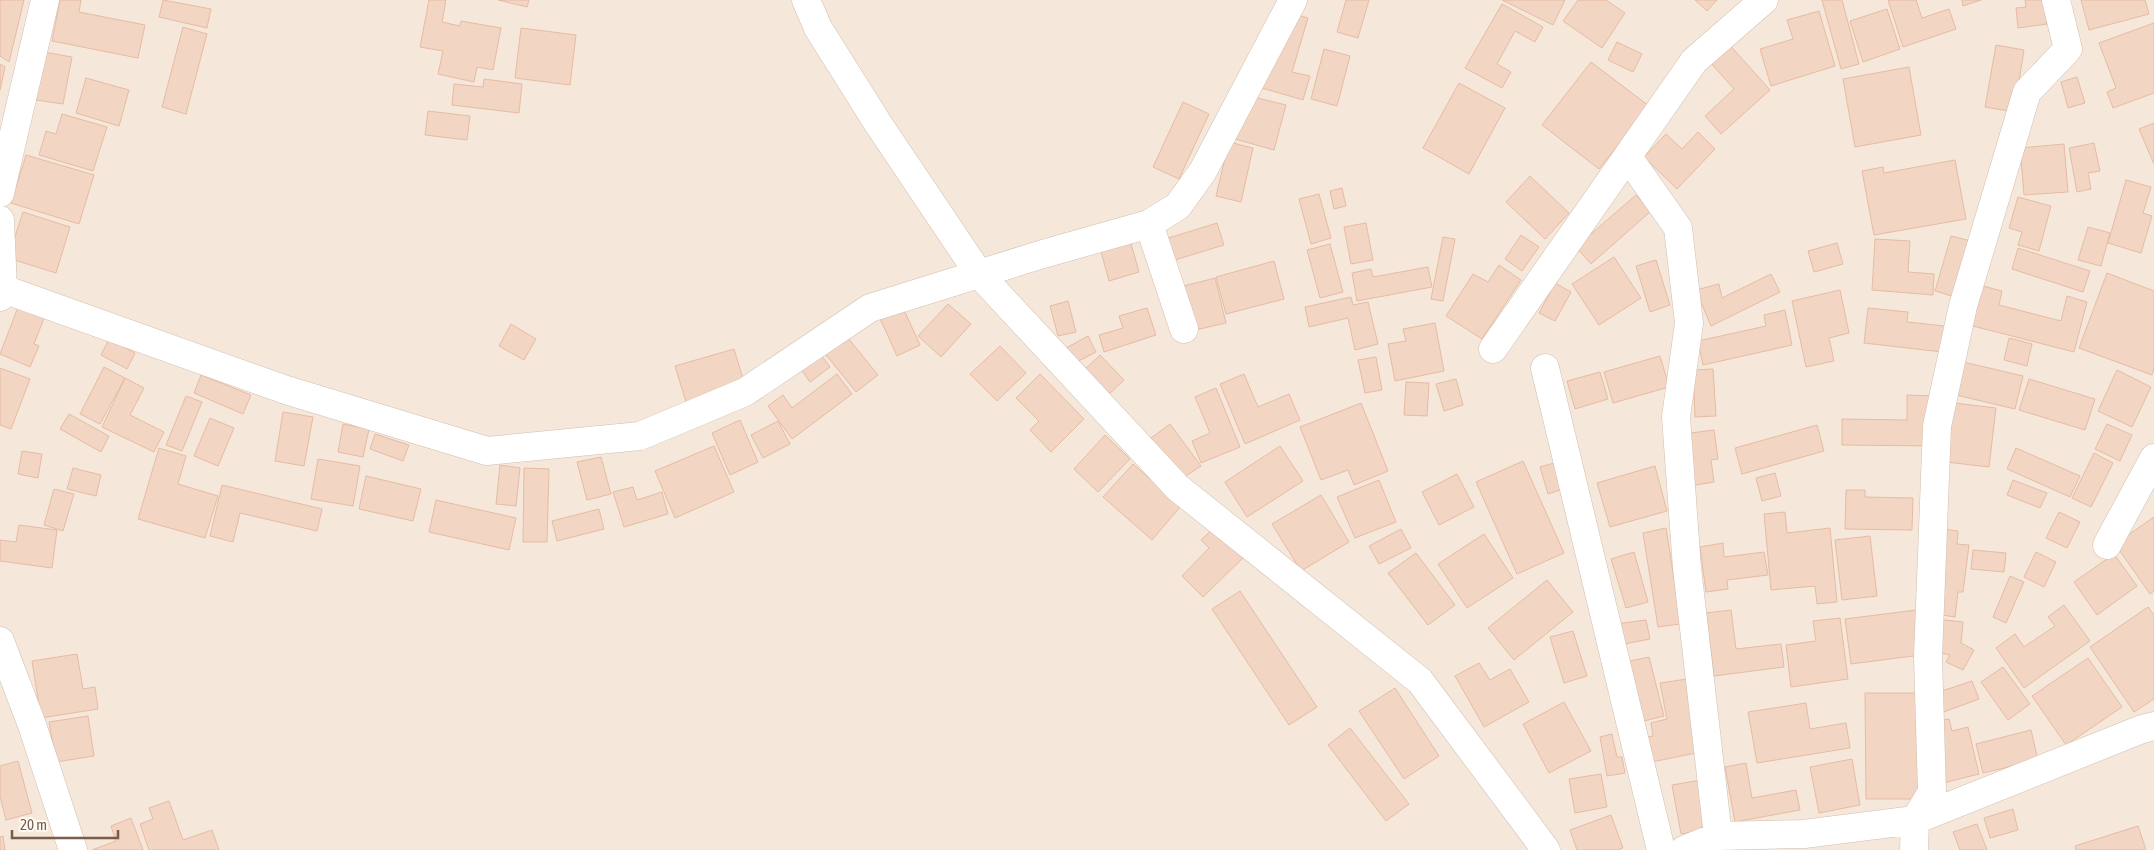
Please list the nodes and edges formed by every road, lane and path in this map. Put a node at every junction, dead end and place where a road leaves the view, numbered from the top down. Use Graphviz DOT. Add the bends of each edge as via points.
graph roads {
  1 [pos="45,0"];
  2 [pos="806,0"];
  3 [pos="1293,0"];
  4 [pos="1764,0"];
  5 [pos="2056,0"];
  6 [pos="1628,157"];
  7 [pos="0,193"];
  8 [pos="0,220"];
  9 [pos="1149,224"];
  10 [pos="979,274"];
  11 [pos="2,293"];
  12 [pos="1184,329"];
  13 [pos="1493,349"];
  14 [pos="1545,368"];
  15 [pos="2154,458"];
  16 [pos="2106,545"];
  17 [pos="0,641"];
  18 [pos="2154,726"];
  19 [pos="1915,820"];
  20 [pos="1718,836"];
  21 [pos="73,850"];
  22 [pos="1546,850"];
  23 [pos="1661,850"];
  24 [pos="1684,850"];
  25 [pos="1914,850"];
  1 -- 7 [label="street"];
  2 -- 10 [label="street" via="818,28 877,122"];
  3 -- 9 [label="street" via="1203,171 1178,206"];
  4 -- 6 [label="street" via="1694,62"];
  5 -- 19 [label="street" via="2068,49 2027,92 1963,306 1937,426 1928,657 1932,792"];
  6 -- 13 [label="street"];
  6 -- 20 [label="street" via="1678,228 1689,323 1676,417 1687,568"];
  8 -- 11 [label="street"];
  9 -- 10 [label="street"];
  9 -- 12 [label="street"];
  10 -- 11 [label="street" via="870,308 745,392 640,436 487,452 286,390"];
  10 -- 22 [label="street" via="1178,488 1420,681"];
  14 -- 23 [label="street"];
  15 -- 16 [label="street"];
  17 -- 21 [label="street" via="32,725"];
  18 -- 19 [label="street"];
  19 -- 20 [label="street" via="1804,834"];
  19 -- 25 [label="street"];
  20 -- 24 [label="street"];
}
